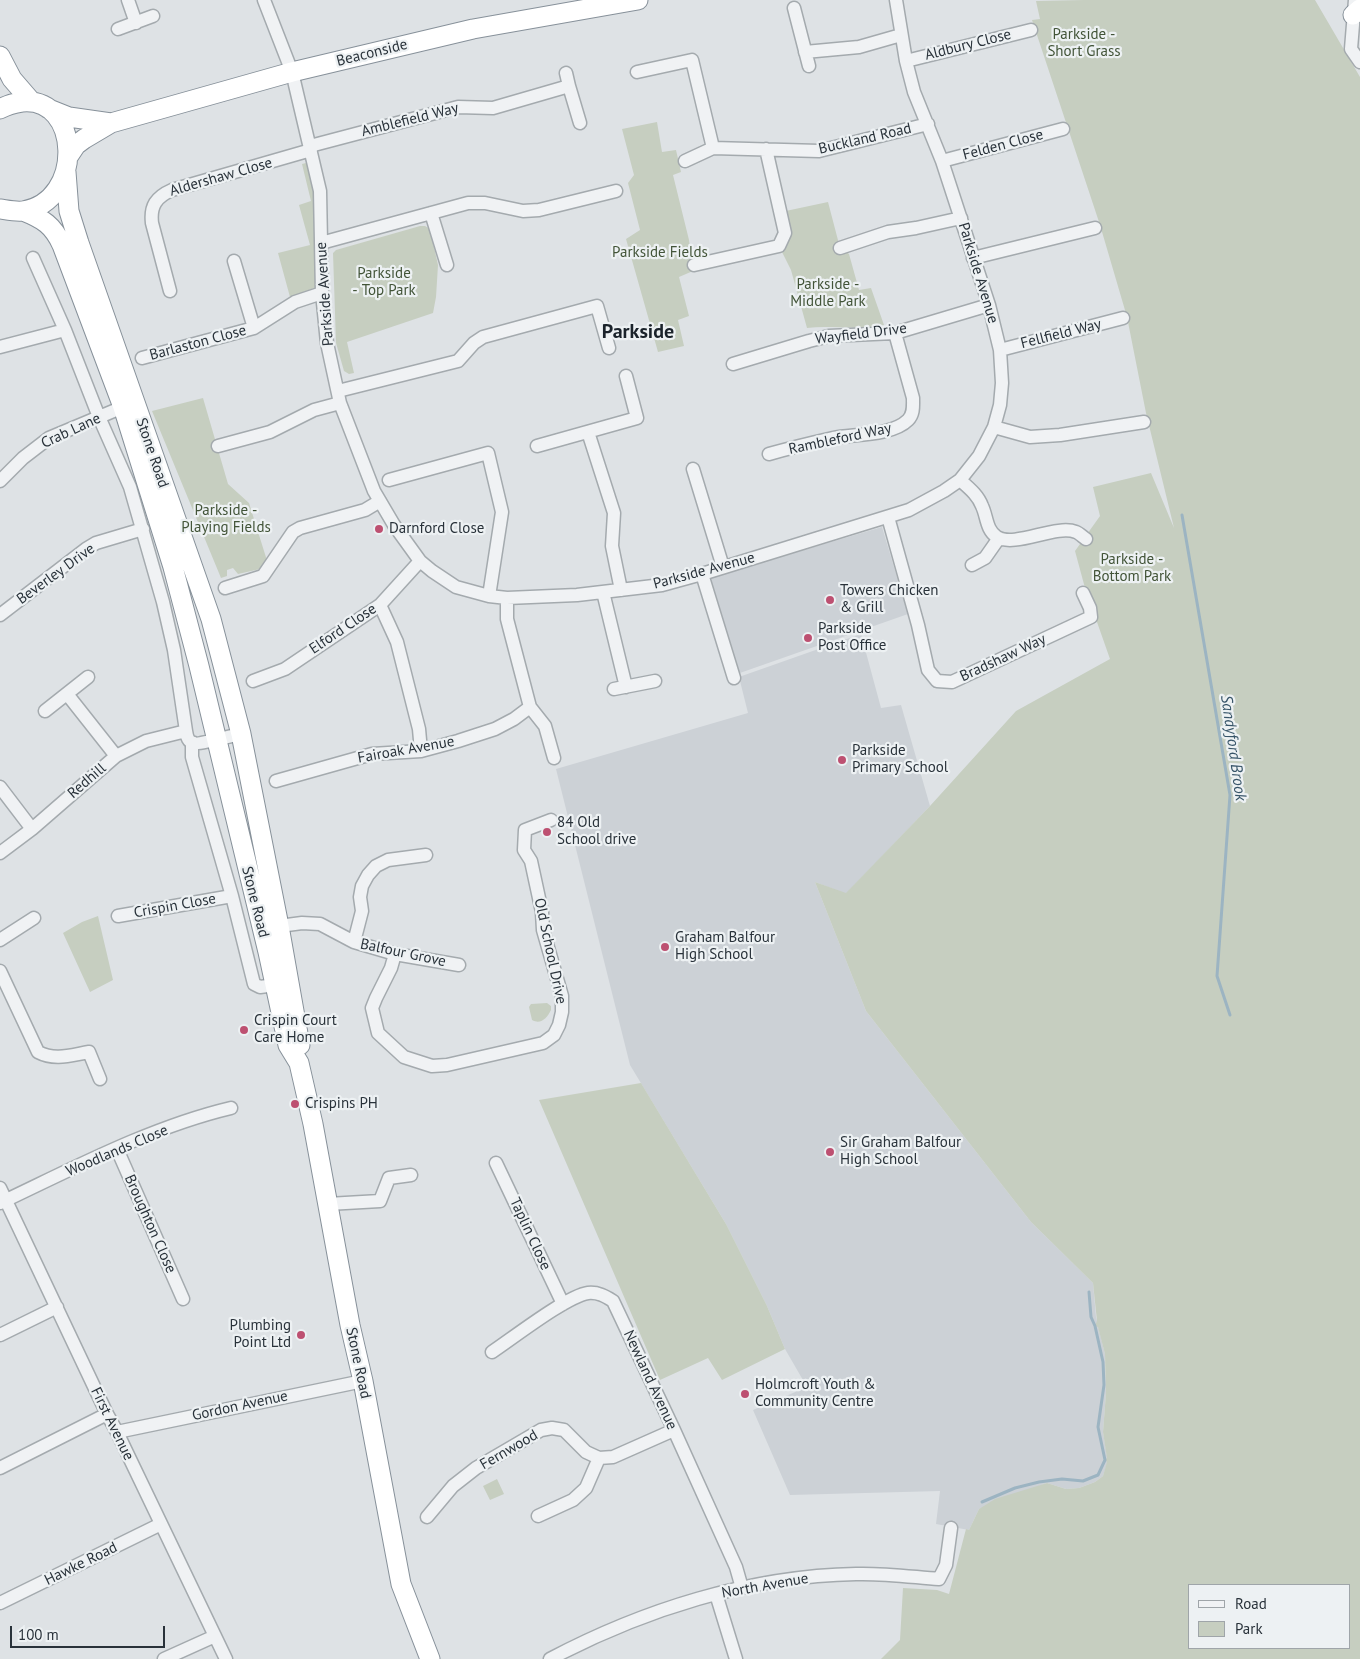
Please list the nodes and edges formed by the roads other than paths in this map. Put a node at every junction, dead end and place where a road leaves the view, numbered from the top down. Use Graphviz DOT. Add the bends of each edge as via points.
graph roads {
  1 [pos="128,0"];
  2 [pos="264,0"];
  3 [pos="638,0"];
  4 [pos="896,0"];
  5 [pos="794,8"];
  6 [pos="1356,8"];
  7 [pos="153,16"];
  8 [pos="136,22"];
  9 [pos="118,29"];
  10 [pos="1031,30"];
  11 [pos="901,35"];
  12 [pos="805,52"];
  13 [pos="0,56"];
  14 [pos="906,61"];
  15 [pos="1360,62"];
  16 [pos="809,66"];
  17 [pos="292,72"];
  18 [pos="637,72"];
  19 [pos="566,73"];
  20 [pos="569,86"];
  21 [pos="39,105"];
  22 [pos="0,109"];
  23 [pos="580,122"];
  24 [pos="111,123"];
  25 [pos="928,124"];
  26 [pos="1063,129"];
  27 [pos="311,148"];
  28 [pos="713,148"];
  29 [pos="766,149"];
  30 [pos="685,161"];
  31 [pos="942,161"];
  32 [pos="67,165"];
  33 [pos="616,191"];
  34 [pos="0,210"];
  35 [pos="22,211"];
  36 [pos="431,213"];
  37 [pos="961,218"];
  38 [pos="1094,228"];
  39 [pos="322,243"];
  40 [pos="840,248"];
  41 [pos="33,258"];
  42 [pos="973,258"];
  43 [pos="234,261"];
  44 [pos="447,265"];
  45 [pos="694,265"];
  46 [pos="172,284"];
  47 [pos="322,293"];
  48 [pos="988,305"];
  49 [pos="1123,318"];
  50 [pos="254,328"];
  51 [pos="65,330"];
  52 [pos="895,333"];
  53 [pos="0,347"];
  54 [pos="609,348"];
  55 [pos="1000,350"];
  56 [pos="142,358"];
  57 [pos="733,364"];
  58 [pos="626,376"];
  59 [pos="339,397"];
  60 [pos="123,407"];
  61 [pos="99,417"];
  62 [pos="1144,422"];
  63 [pos="994,427"];
  64 [pos="588,432"];
  65 [pos="218,446"];
  66 [pos="536,446"];
  67 [pos="769,454"];
  68 [pos="693,469"];
  69 [pos="389,480"];
  70 [pos="960,480"];
  71 [pos="0,481"];
  72 [pos="380,501"];
  73 [pos="888,517"];
  74 [pos="143,529"];
  75 [pos="999,538"];
  76 [pos="1086,539"];
  77 [pos="420,561"];
  78 [pos="972,565"];
  79 [pos="723,567"];
  80 [pos="702,574"];
  81 [pos="225,588"];
  82 [pos="621,590"];
  83 [pos="603,592"];
  84 [pos="1083,593"];
  85 [pos="489,596"];
  86 [pos="507,598"];
  87 [pos="380,605"];
  88 [pos="0,615"];
  89 [pos="88,677"];
  90 [pos="734,678"];
  91 [pos="253,681"];
  92 [pos="655,681"];
  93 [pos="68,694"];
  94 [pos="530,707"];
  95 [pos="45,711"];
  96 [pos="186,732"];
  97 [pos="241,734"];
  98 [pos="216,739"];
  99 [pos="192,743"];
  100 [pos="421,751"];
  101 [pos="116,756"];
  102 [pos="554,758"];
  103 [pos="276,781"];
  104 [pos="0,787"];
  105 [pos="552,820"];
  106 [pos="32,828"];
  107 [pos="0,853"];
  108 [pos="426,855"];
  109 [pos="232,896"];
  110 [pos="118,916"];
  111 [pos="34,918"];
  112 [pos="271,928"];
  113 [pos="0,940"];
  114 [pos="354,942"];
  115 [pos="395,954"];
  116 [pos="459,965"];
  117 [pos="0,971"];
  118 [pos="275,985"];
  119 [pos="299,1063"];
  120 [pos="100,1079"];
  121 [pos="231,1108"];
  122 [pos="117,1149"];
  123 [pos="496,1163"];
  124 [pos="410,1175"];
  125 [pos="0,1188"];
  126 [pos="3,1202"];
  127 [pos="328,1204"];
  128 [pos="183,1299"];
  129 [pos="563,1304"];
  130 [pos="57,1307"];
  131 [pos="0,1335"];
  132 [pos="492,1352"];
  133 [pos="363,1381"];
  134 [pos="107,1414"];
  135 [pos="674,1430"];
  136 [pos="117,1432"];
  137 [pos="599,1458"];
  138 [pos="0,1468"];
  139 [pos="538,1516"];
  140 [pos="427,1517"];
  141 [pos="161,1524"];
  142 [pos="951,1528"];
  143 [pos="742,1588"];
  144 [pos="716,1594"];
  145 [pos="0,1603"];
  146 [pos="215,1636"];
  147 [pos="164,1659"];
  148 [pos="226,1659"];
  149 [pos="430,1659"];
  150 [pos="550,1659"];
  151 [pos="736,1659"];
  1 -- 8 [label="street"];
  2 -- 17 [label="street, Parkside Avenue" via="266,22"];
  3 -- 17 [label="highway, Beaconside" via="473,29"];
  4 -- 11 [label="street, Parkside Avenue"];
  5 -- 12 [label="street"];
  6 -- 15 [label="street" via="1350,49"];
  7 -- 8 [label="street"];
  8 -- 9 [label="street"];
  10 -- 14 [label="street, Aldbury Close"];
  11 -- 12 [label="street" via="859,47"];
  11 -- 14 [label="street, Parkside Avenue"];
  12 -- 16 [label="street"];
  13 -- 21 [label="highway" via="12,79"];
  14 -- 25 [label="street, Parkside Avenue" via="914,92"];
  17 -- 24 [label="highway, Beaconside"];
  17 -- 27 [label="street, Parkside Avenue"];
  18 -- 28 [label="street" via="692,60"];
  19 -- 20 [label="street"];
  20 -- 23 [label="street"];
  20 -- 27 [label="street, Amblefield Way" via="493,108 458,107"];
  21 -- 22 [label="highway" via="11,104"];
  21 -- 24 [label="highway, Beaconside" via="69,117"];
  21 -- 32 [label="highway, Stone Road" via="59,121 66,134"];
  24 -- 32 [label="highway, Beaconside" via="76,146"];
  25 -- 29 [label="street, Buckland Road" via="819,151"];
  25 -- 31 [label="street, Parkside Avenue"];
  26 -- 31 [label="street, Felden Close"];
  27 -- 39 [label="street, Parkside Avenue" via="320,191"];
  27 -- 46 [label="street, Aldershaw Close" via="172,190 157,198 151,214 152,223"];
  28 -- 29 [label="street, Buckland Road"];
  28 -- 30 [label="street, Buckland Road"];
  29 -- 45 [label="street" via="785,233 779,246"];
  31 -- 37 [label="street, Parkside Avenue"];
  32 -- 35 [label="highway, Beaconside" via="60,184 48,199"];
  32 -- 97 [label="highway, Stone Road" via="69,210 79,244 211,619"];
  33 -- 36 [label="street" via="539,210 523,211 468,203"];
  34 -- 35 [label="highway"];
  35 -- 60 [label="highway, Stone Road" via="42,220 57,234"];
  36 -- 39 [label="street"];
  36 -- 44 [label="street"];
  37 -- 40 [label="street" via="888,232"];
  37 -- 42 [label="street, Parkside Avenue"];
  38 -- 42 [label="street"];
  39 -- 47 [label="street, Parkside Avenue"];
  41 -- 51 [label="street"];
  42 -- 48 [label="street, Parkside Avenue"];
  43 -- 50 [label="street, Barlaston Close"];
  47 -- 50 [label="street, Barlaston Close" via="295,302"];
  47 -- 59 [label="street, Parkside Avenue" via="327,344"];
  48 -- 52 [label="street, Wayfield Drive"];
  48 -- 55 [label="street, Parkside Avenue"];
  49 -- 55 [label="street, Fellfield Way"];
  50 -- 56 [label="street, Barlaston Close"];
  51 -- 53 [label="street"];
  51 -- 61 [label="street"];
  52 -- 57 [label="street, Wayfield Drive" via="829,336"];
  52 -- 67 [label="street, Rambleford Way" via="913,398 913,410 908,420 896,428"];
  54 -- 59 [label="street" via="597,306 483,337 458,361"];
  55 -- 63 [label="street, Parkside Avenue" via="1002,383"];
  58 -- 64 [label="street" via="637,418"];
  59 -- 65 [label="street" via="270,432"];
  59 -- 72 [label="street, Parkside Avenue"];
  60 -- 61 [label="street, Crab Lane"];
  60 -- 98 [label="highway, Stone Road" via="173,567"];
  61 -- 71 [label="street, Crab Lane" via="49,438"];
  61 -- 74 [label="street" via="124,473"];
  62 -- 63 [label="street" via="1030,437"];
  63 -- 70 [label="street, Parkside Avenue" via="979,456"];
  64 -- 66 [label="street"];
  64 -- 82 [label="street" via="614,514 612,546"];
  68 -- 79 [label="street"];
  69 -- 85 [label="street" via="488,453 502,512"];
  70 -- 73 [label="street, Parkside Avenue" via="915,507"];
  70 -- 75 [label="street" via="974,492 988,526"];
  72 -- 77 [label="street, Parkside Avenue"];
  72 -- 81 [label="street" via="365,510 300,528 262,576"];
  73 -- 79 [label="street, Parkside Avenue"];
  73 -- 84 [label="street, Bradshaw Way" via="928,670 937,681 952,682 1091,617"];
  74 -- 88 [label="street, Beverley Drive" via="86,549"];
  74 -- 96 [label="street" via="174,650"];
  75 -- 76 [label="street" via="1012,540 1061,531 1076,532"];
  75 -- 78 [label="street" via="985,558"];
  77 -- 85 [label="street, Parkside Avenue" via="446,582"];
  77 -- 87 [label="street, Elford Close"];
  79 -- 80 [label="street, Parkside Avenue"];
  80 -- 82 [label="street, Parkside Avenue" via="662,585"];
  80 -- 90 [label="street"];
  82 -- 83 [label="street, Parkside Avenue"];
  83 -- 86 [label="street, Parkside Avenue"];
  83 -- 92 [label="street" via="620,688"];
  85 -- 86 [label="street, Parkside Avenue"];
  86 -- 94 [label="street" via="507,619"];
  87 -- 91 [label="street, Elford Close" via="285,669"];
  87 -- 100 [label="street" via="397,642 419,729"];
  89 -- 93 [label="street"];
  93 -- 95 [label="street"];
  93 -- 101 [label="street"];
  94 -- 100 [label="street, Fairoak Avenue" via="495,729"];
  94 -- 102 [label="street" via="546,726"];
  96 -- 99 [label="street"];
  96 -- 101 [label="street, Redhill" via="146,741"];
  97 -- 98 [label="street"];
  97 -- 112 [label="highway, Stone Road"];
  98 -- 99 [label="street"];
  98 -- 112 [label="highway, Stone Road"];
  99 -- 109 [label="street" via="192,757"];
  100 -- 103 [label="street, Fairoak Avenue" via="372,754"];
  101 -- 106 [label="street, Redhill"];
  104 -- 106 [label="street"];
  105 -- 115 [label="street, Old School Drive" via="525,830 524,850 531,861 543,930 562,996 562,1012 554,1035 543,1043 447,1065 432,1066 404,1057 378,1033 372,1008"];
  106 -- 107 [label="street, Redhill"];
  108 -- 114 [label="street" via="388,860 370,872 362,886 362,911"];
  109 -- 110 [label="street, Crispin Close"];
  109 -- 118 [label="street" via="254,984 260,987"];
  111 -- 113 [label="street"];
  112 -- 114 [label="street, Balfour Grove" via="320,924"];
  112 -- 118 [label="highway, Stone Road"];
  112 -- 119 [label="highway, Stone Road" via="300,1043"];
  114 -- 115 [label="street, Balfour Grove"];
  115 -- 116 [label="street, Balfour Grove"];
  117 -- 120 [label="street" via="38,1052 57,1058 89,1052"];
  118 -- 119 [label="highway, Stone Road" via="288,1045"];
  119 -- 127 [label="highway, Stone Road"];
  121 -- 122 [label="street, Woodlands Close"];
  122 -- 126 [label="street, Woodlands Close"];
  122 -- 128 [label="street, Broughton Close"];
  123 -- 129 [label="street, Taplin Close"];
  124 -- 127 [label="street" via="389,1178 380,1201"];
  125 -- 126 [label="street, First Avenue"];
  126 -- 130 [label="street, First Avenue"];
  127 -- 133 [label="highway, Stone Road"];
  129 -- 132 [label="street, Newland Avenue"];
  129 -- 135 [label="street, Newland Avenue" via="586,1293 604,1295 613,1301"];
  130 -- 131 [label="street"];
  130 -- 134 [label="street, First Avenue"];
  133 -- 136 [label="street, Gordon Avenue"];
  133 -- 149 [label="highway, Stone Road" via="401,1584"];
  134 -- 136 [label="street, First Avenue"];
  134 -- 138 [label="street"];
  135 -- 137 [label="street" via="613,1457"];
  135 -- 143 [label="street, Newland Avenue" via="736,1567"];
  136 -- 141 [label="street, First Avenue"];
  137 -- 139 [label="street" via="586,1488 572,1500"];
  137 -- 140 [label="street, Fernwood" via="586,1452 564,1430 541,1430 476,1468 453,1486"];
  141 -- 145 [label="street, Hawke Road"];
  141 -- 146 [label="street, First Avenue"];
  142 -- 143 [label="street, North Avenue" via="946,1565 939,1579 856,1574 798,1578"];
  143 -- 144 [label="street, North Avenue"];
  144 -- 150 [label="street, North Avenue" via="641,1618"];
  144 -- 151 [label="street"];
  146 -- 147 [label="street"];
  146 -- 148 [label="street, First Avenue"];
}
